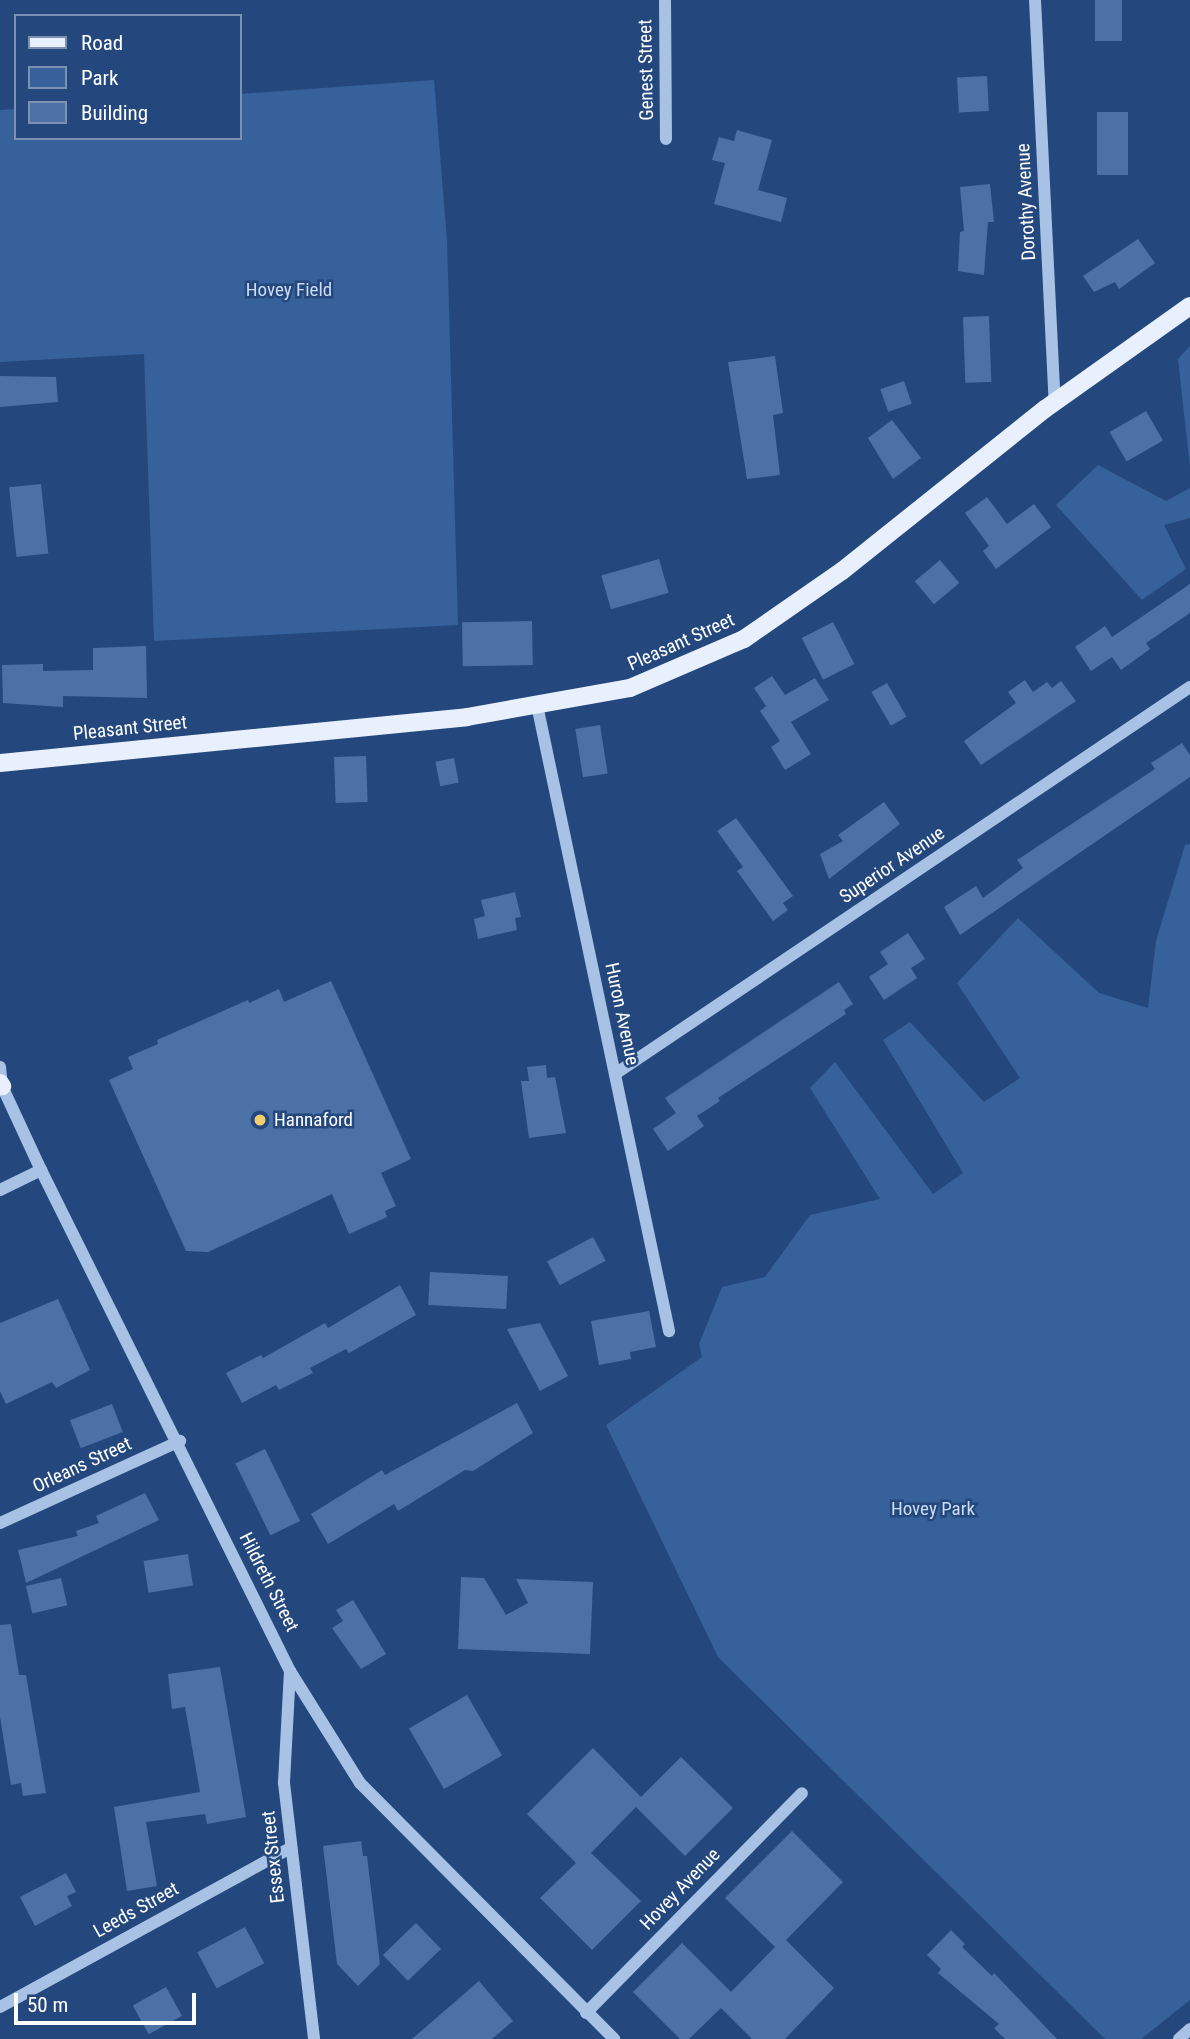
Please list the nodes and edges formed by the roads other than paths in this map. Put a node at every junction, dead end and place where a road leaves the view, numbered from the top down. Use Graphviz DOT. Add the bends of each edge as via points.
graph roads {
  1 [pos="665,0"];
  2 [pos="1035,0"];
  3 [pos="666,139"];
  4 [pos="1190,306"];
  5 [pos="1055,402"];
  6 [pos="1190,687"];
  7 [pos="537,705"];
  8 [pos="0,763"];
  9 [pos="0,1067"];
  10 [pos="615,1074"];
  11 [pos="1,1085"];
  12 [pos="41,1170"];
  13 [pos="0,1190"];
  14 [pos="669,1331"];
  15 [pos="180,1441"];
  16 [pos="0,1523"];
  17 [pos="290,1671"];
  18 [pos="802,1793"];
  19 [pos="291,1847"];
  20 [pos="0,2007"];
  21 [pos="586,2012"];
  22 [pos="1190,2029"];
  23 [pos="314,2039"];
  24 [pos="614,2039"];
  25 [pos="1179,2039"];
  1 -- 3 [label="street, Genest Street"];
  2 -- 5 [label="street, Dorothy Avenue"];
  4 -- 5 [label="main road, Pleasant Street"];
  5 -- 7 [label="main road, Pleasant Street" via="842,571 744,639 630,688"];
  6 -- 10 [label="street, Superior Avenue"];
  7 -- 8 [label="main road, Pleasant Street" via="467,717"];
  7 -- 10 [label="street, Huron Avenue"];
  9 -- 11 [label="street, Hildreth Street"];
  10 -- 14 [label="street, Huron Avenue"];
  11 -- 12 [label="street, Hildreth Street"];
  12 -- 13 [label="street"];
  12 -- 15 [label="street, Hildreth Street"];
  15 -- 16 [label="street, Orleans Street"];
  15 -- 17 [label="street, Hildreth Street"];
  17 -- 19 [label="street, Essex Street" via="284,1783"];
  17 -- 21 [label="street, Hildreth Street" via="360,1783"];
  18 -- 21 [label="street, Hovey Avenue"];
  19 -- 20 [label="street, Leeds Street"];
  19 -- 23 [label="street, Essex Street"];
  21 -- 24 [label="street, Hildreth Street"];
  22 -- 25 [label="street"];
}
